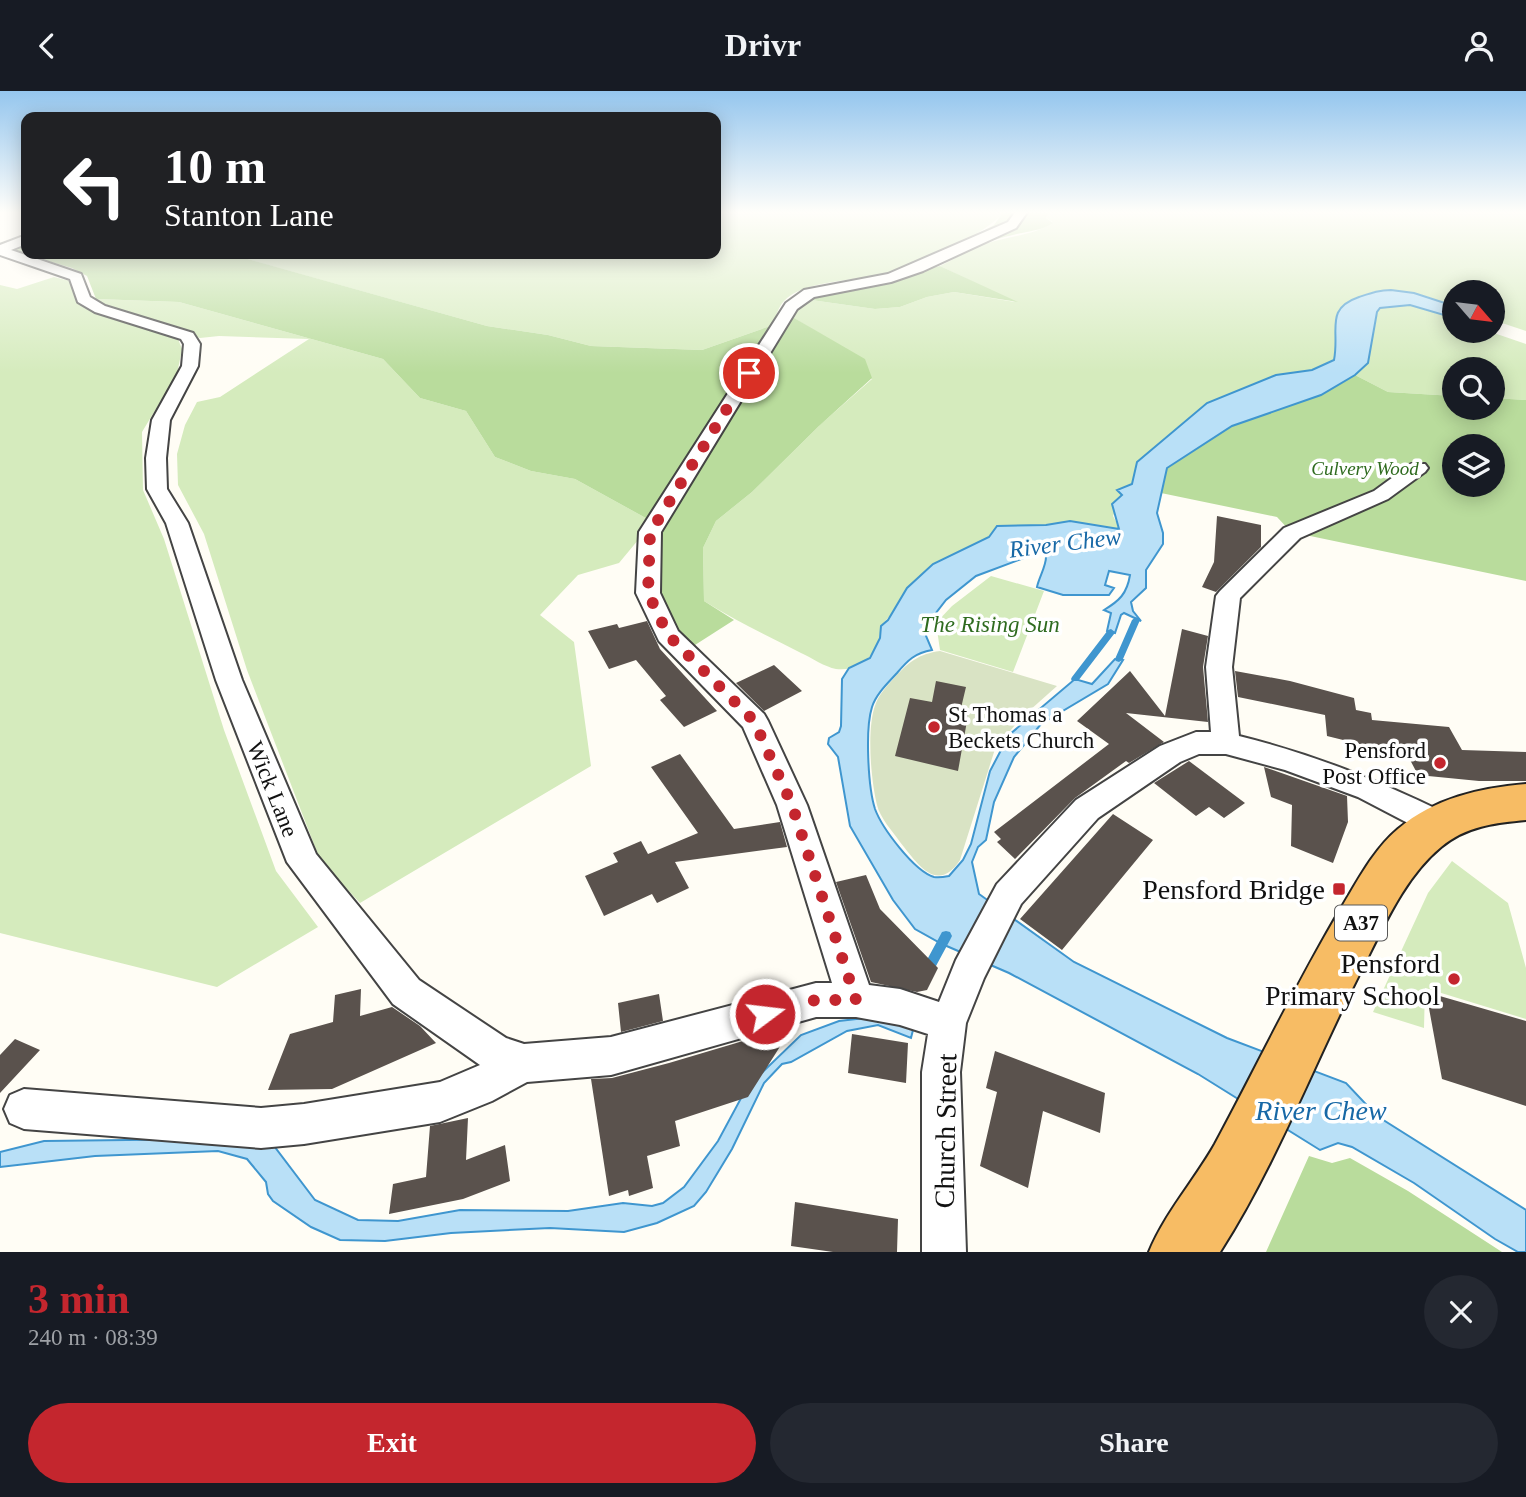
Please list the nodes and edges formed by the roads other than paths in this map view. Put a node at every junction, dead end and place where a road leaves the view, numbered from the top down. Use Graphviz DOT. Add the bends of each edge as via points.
graph roads {
  1 [pos="41,265"];
  2 [pos="924,265"];
  3 [pos="1418,468"];
  4 [pos="1226,743"];
  5 [pos="1526,802"];
  6 [pos="1436,823"];
  7 [pos="969,972"];
  8 [pos="856,1000"];
  9 [pos="948,1023"];
  10 [pos="524,1063"];
  11 [pos="24,1109"];
  12 [pos="944,1252"];
  13 [pos="1181,1252"];
  1 -- 10 [label="street, Wick Lane" via="76,277 83,299 100,309 187,336 192,344 190,366 161,420 157,489 177,523 229,680 303,862 406,992 496,1054"];
  2 -- 8 [label="street" via="891,278 809,293 791,306 650,533 648,593 668,635 754,721 792,805"];
  3 -- 4 [label="street" via="1381,495 1292,533 1228,596 1219,667"];
  4 -- 6 [label="street, Church Street" via="1291,760 1369,789"];
  4 -- 7 [label="street, Church Street" via="1196,743 1170,754 1087,809 1009,894"];
  5 -- 6 [label="highway, A37" via="1479,807"];
  6 -- 13 [label="highway, A37" via="1399,858 1300,1035 1213,1206"];
  7 -- 9 [label="street, Church Street"];
  8 -- 9 [label="street, Wick Lane" via="900,1007"];
  8 -- 10 [label="street, Wick Lane" via="816,1000 611,1056"];
  9 -- 12 [label="street, Church Street" via="941,1072"];
  10 -- 11 [label="street" via="440,1102 261,1128"];
}
